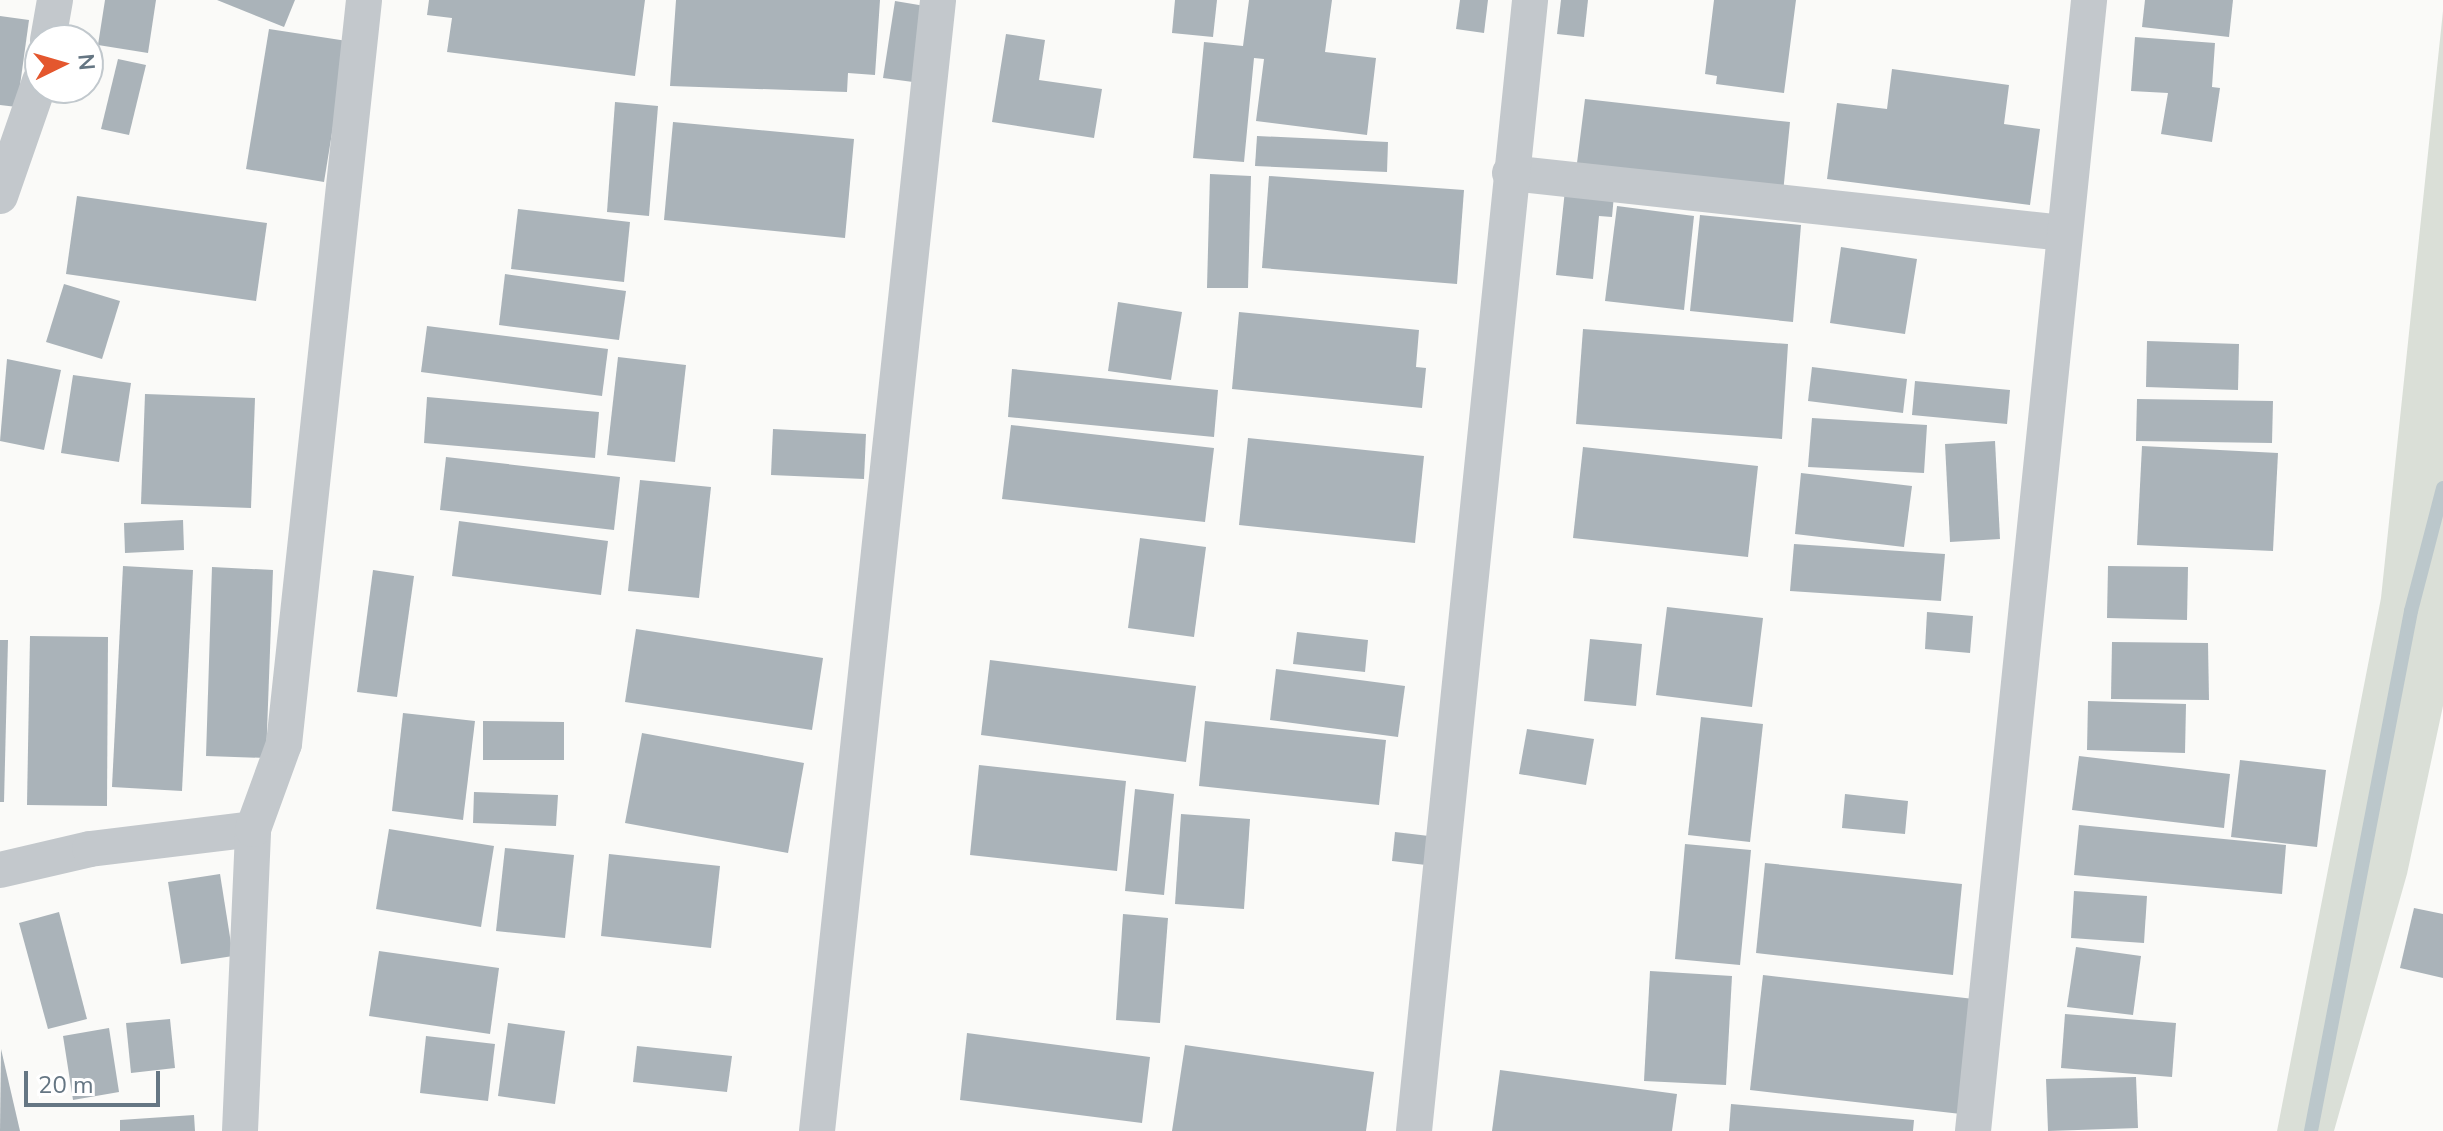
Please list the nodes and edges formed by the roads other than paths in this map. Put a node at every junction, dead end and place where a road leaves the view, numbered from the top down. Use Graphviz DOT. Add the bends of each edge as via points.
graph roads {
  1 [pos="55,0"];
  2 [pos="364,0"];
  3 [pos="938,0"];
  4 [pos="1530,0"];
  5 [pos="2089,0"];
  6 [pos="51,24"];
  7 [pos="32,104"];
  8 [pos="1510,173"];
  9 [pos="0,196"];
  10 [pos="2063,233"];
  11 [pos="253,829"];
  12 [pos="0,870"];
  13 [pos="240,1131"];
  14 [pos="817,1131"];
  15 [pos="1414,1131"];
  16 [pos="1973,1131"];
  1 -- 6 [label="street"];
  2 -- 11 [label="street" via="284,744"];
  3 -- 14 [label="street"];
  4 -- 8 [label="street"];
  5 -- 10 [label="street"];
  7 -- 9 [label="street"];
  8 -- 10 [label="street"];
  8 -- 15 [label="street"];
  10 -- 16 [label="street"];
  11 -- 12 [label="street" via="90,849"];
  11 -- 13 [label="street"];
}
